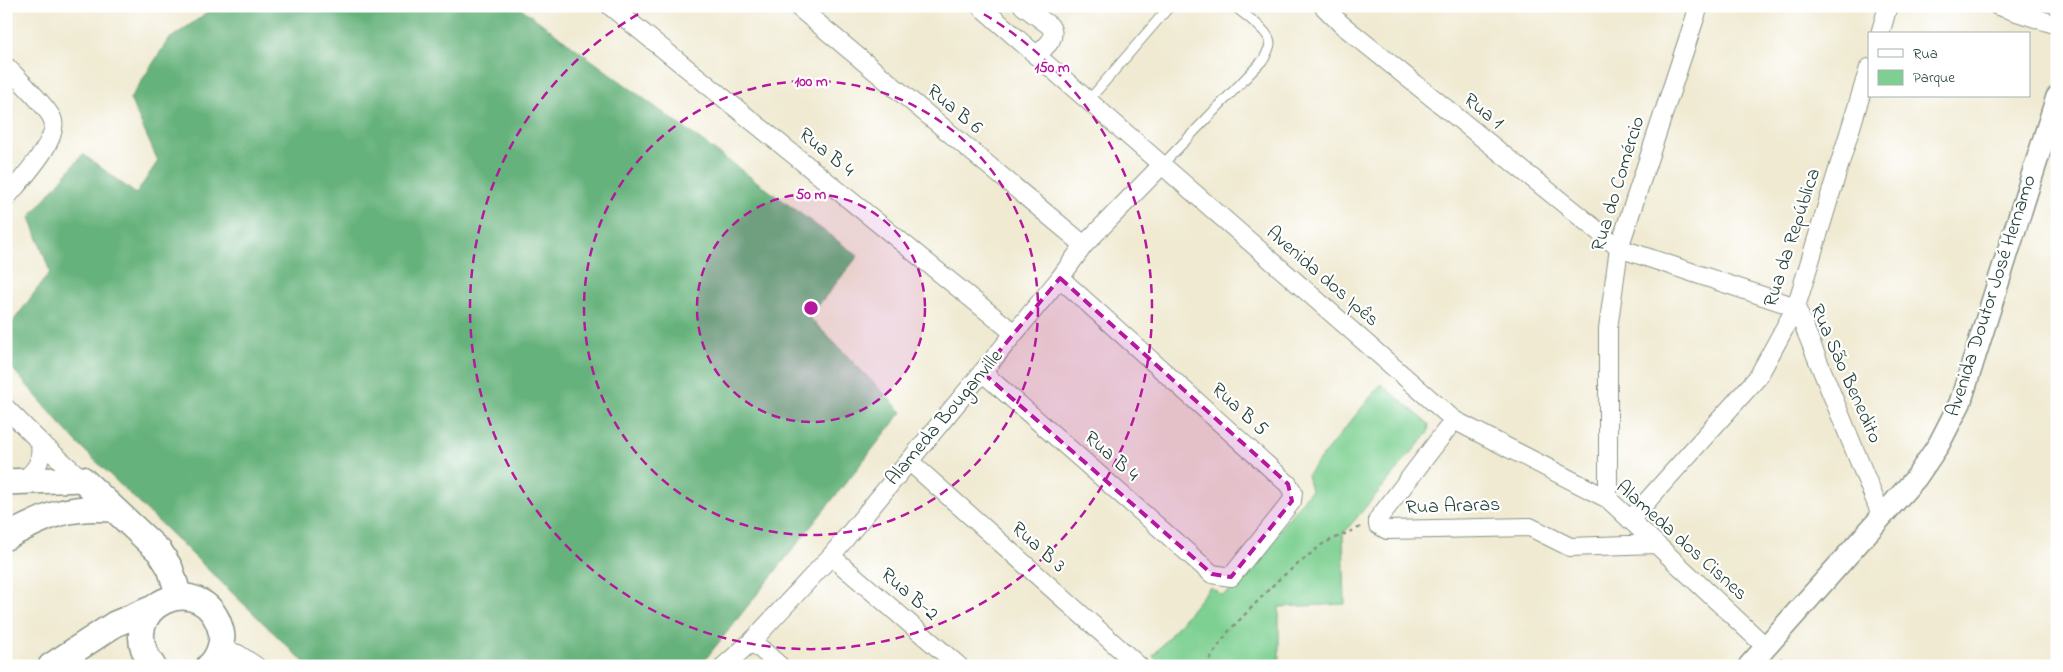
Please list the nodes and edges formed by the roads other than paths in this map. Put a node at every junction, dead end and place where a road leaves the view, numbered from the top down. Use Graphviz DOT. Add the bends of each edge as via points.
graph roads {
  1 [pos="610,6"];
  2 [pos="796,6"];
  3 [pos="980,6"];
  4 [pos="1023,6"];
  5 [pos="1170,6"];
  6 [pos="1234,6"];
  7 [pos="1323,6"];
  8 [pos="1699,6"];
  9 [pos="1888,6"];
  10 [pos="1998,6"];
  11 [pos="1340,15"];
  12 [pos="2057,25"];
  13 [pos="1881,32"];
  14 [pos="1036,56"];
  15 [pos="6,66"];
  16 [pos="1868,71"];
  17 [pos="2057,97"];
  18 [pos="1088,101"];
  19 [pos="1161,166"];
  20 [pos="6,198"];
  21 [pos="1084,246"];
  22 [pos="1619,248"];
  23 [pos="1060,278"];
  24 [pos="1796,308"];
  25 [pos="1014,333"];
  26 [pos="982,372"];
  27 [pos="6,408"];
  28 [pos="1454,420"];
  29 [pos="40,442"];
  30 [pos="909,461"];
  31 [pos="82,479"];
  32 [pos="15,481"];
  33 [pos="1608,499"];
  34 [pos="112,509"];
  35 [pos="1882,517"];
  36 [pos="1630,520"];
  37 [pos="6,537"];
  38 [pos="1656,544"];
  39 [pos="831,556"];
  40 [pos="1212,574"];
  41 [pos="179,596"];
  42 [pos="151,610"];
  43 [pos="90,641"];
  44 [pos="752,641"];
  45 [pos="1766,647"];
  46 [pos="148,657"];
  47 [pos="215,657"];
  48 [pos="51,666"];
  49 [pos="256,666"];
  50 [pos="724,666"];
  51 [pos="780,666"];
  52 [pos="959,666"];
  53 [pos="1139,666"];
  54 [pos="1749,666"];
  1 -- 25 [label="street, Rua B 4"];
  2 -- 21 [label="street, Rua B 6"];
  3 -- 14 [label="street"];
  4 -- 14 [label="street" via="1053,31 1052,39"];
  5 -- 18 [label="lane"];
  6 -- 19 [label="lane" via="1267,33 1268,51 1264,59"];
  7 -- 11 [label="street, Rua 1"];
  8 -- 22 [label="street, Rua do Comércio"];
  9 -- 13 [label="street"];
  10 -- 12 [label="street"];
  11 -- 22 [label="street, Rua 1"];
  14 -- 18 [label="street"];
  15 -- 20 [label="street" via="49,113 54,125 50,142"];
  16 -- 24 [label="street, Rua da República"];
  17 -- 35 [label="street, Avenida Doutor José Hernamo" via="1960,403 1940,444"];
  18 -- 19 [label="street"];
  19 -- 21 [label="street, Alameda Bouganville"];
  19 -- 28 [label="street, Avenida dos Ipês"];
  21 -- 23 [label="street, Alameda Bouganville"];
  22 -- 24 [label="street, Rua São Benedito"];
  22 -- 33 [label="street, Rua do Comércio" via="1608,329"];
  23 -- 25 [label="street, Alameda Bouganville"];
  23 -- 40 [label="street, Rua B 5" via="1288,484 1293,492 1292,501 1231,577"];
  24 -- 35 [label="street, Rua São Benedito"];
  24 -- 36 [label="street, Rua da República" via="1758,377"];
  25 -- 26 [label="street, Alameda Bouganville"];
  26 -- 30 [label="street, Alameda Bouganville"];
  26 -- 40 [label="street, Rua B 4"];
  27 -- 29 [label="street"];
  28 -- 33 [label="street, Alameda dos Cisnes"];
  28 -- 38 [label="street, Rua Araras" via="1378,519 1378,526 1387,530 1530,527 1570,547"];
  29 -- 31 [label="street"];
  29 -- 32 [label="street" via="38,467"];
  30 -- 39 [label="street, Alameda Bouganville"];
  30 -- 53 [label="street, Rua B 3"];
  31 -- 32 [label="main road"];
  31 -- 34 [label="main road"];
  33 -- 36 [label="street, Alameda dos Cisnes"];
  34 -- 37 [label="main road" via="87,507 66,510"];
  34 -- 41 [label="main road" via="160,552 170,568"];
  35 -- 45 [label="street, Avenida Doutor José Hernamo"];
  36 -- 38 [label="street, Alameda dos Cisnes"];
  38 -- 45 [label="street, Alameda dos Cisnes"];
  39 -- 44 [label="street, Alameda Bouganville"];
  39 -- 52 [label="street, Rua B-2"];
  41 -- 42 [label="main road" via="164,600"];
  41 -- 47 [label="main road" via="195,598 209,607 218,619 222,635"];
  42 -- 43 [label="main road" via="116,624"];
  42 -- 46 [label="main road" via="142,623 140,639"];
  43 -- 46 [label="main road" via="122,640"];
  43 -- 48 [label="main road"];
  44 -- 50 [label="street, Alameda Bouganville"];
  44 -- 51 [label="street"];
  45 -- 54 [label="street, Avenida Doutor José Hernamo"];
  47 -- 49 [label="street" via="238,654"];
}
